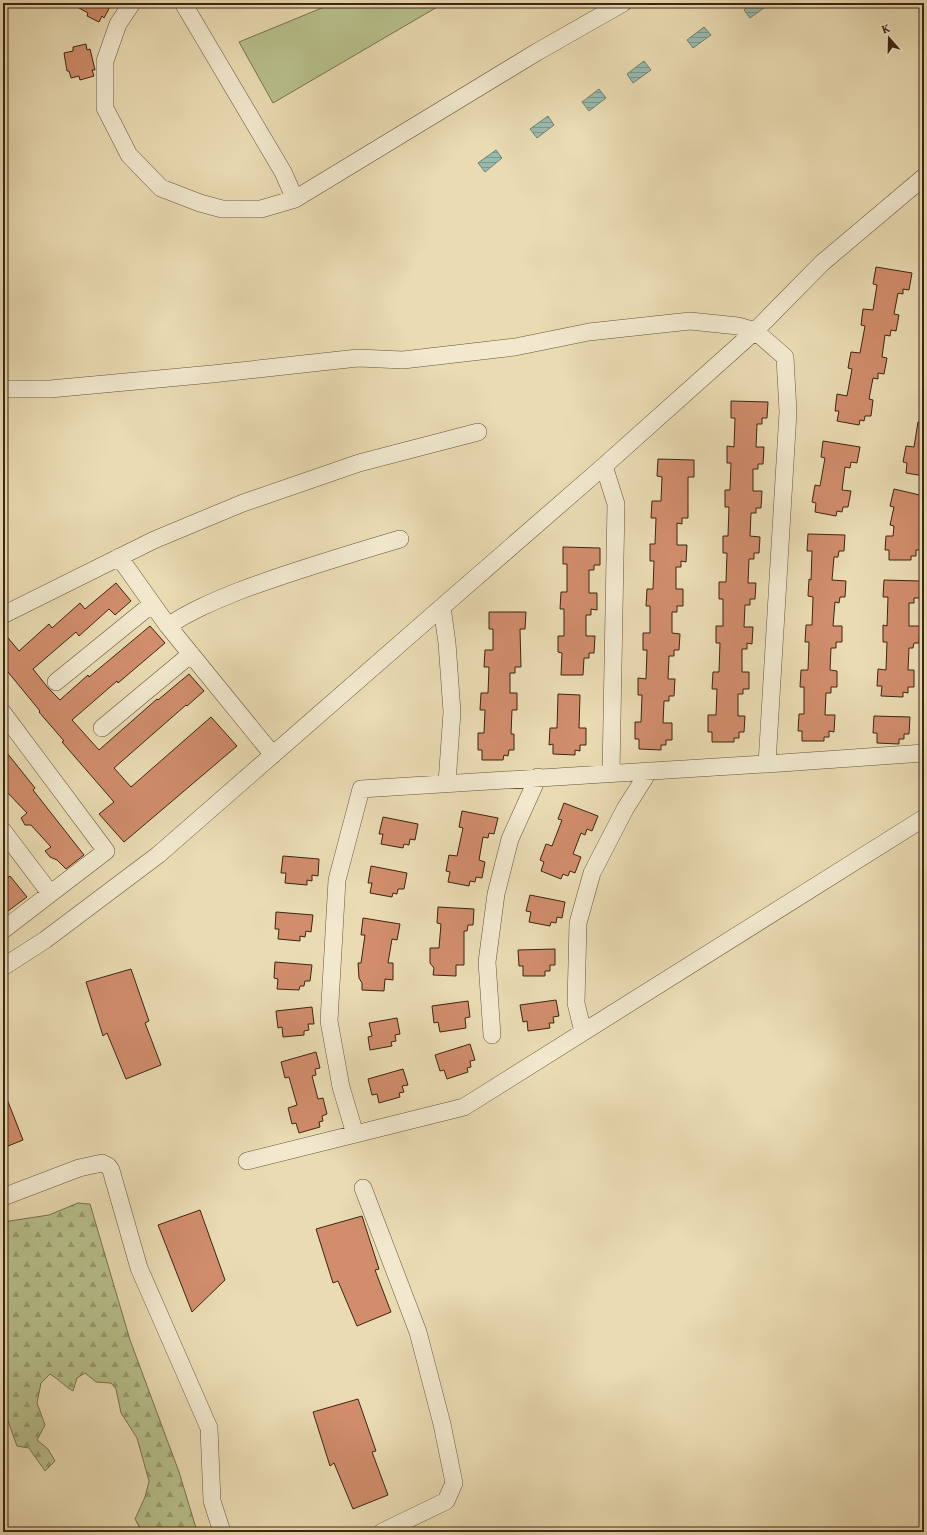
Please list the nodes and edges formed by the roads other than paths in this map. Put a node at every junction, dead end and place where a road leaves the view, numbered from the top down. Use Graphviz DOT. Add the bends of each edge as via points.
graph roads {
  1 [pos="132,3"];
  2 [pos="183,3"];
  3 [pos="622,3"];
  4 [pos="924,177"];
  5 [pos="295,199"];
  6 [pos="755,331"];
  7 [pos="3,389"];
  8 [pos="478,432"];
  9 [pos="604,466"];
  10 [pos="400,539"];
  11 [pos="119,557"];
  12 [pos="152,604"];
  13 [pos="442,607"];
  14 [pos="3,615"];
  15 [pos="168,626"];
  16 [pos="191,654"];
  17 [pos="56,682"];
  18 [pos="3,713"];
  19 [pos="102,728"];
  20 [pos="924,753"];
  21 [pos="273,755"];
  22 [pos="767,764"];
  23 [pos="649,771"];
  24 [pos="611,773"];
  25 [pos="538,777"];
  26 [pos="447,783"];
  27 [pos="924,818"];
  28 [pos="3,831"];
  29 [pos="50,893"];
  30 [pos="3,930"];
  31 [pos="6,959"];
  32 [pos="583,1032"];
  33 [pos="492,1034"];
  34 [pos="355,1134"];
  35 [pos="247,1161"];
  36 [pos="363,1188"];
  37 [pos="3,1197"];
  38 [pos="222,1532"];
  39 [pos="382,1532"];
  1 -- 5 [label="street" via="118,24 105,61 105,108 129,155 161,188 222,209 261,209"];
  2 -- 5 [label="street" via="283,172"];
  3 -- 5 [label="street"];
  4 -- 6 [label="street" via="822,263"];
  6 -- 7 [label="street" via="738,326 690,322 589,332 515,347 403,360 358,358 50,389"];
  6 -- 9 [label="street"];
  6 -- 22 [label="street" via="785,356 788,412"];
  8 -- 11 [label="street" via="359,463 250,500"];
  9 -- 13 [label="street"];
  9 -- 24 [label="street" via="616,504"];
  10 -- 15 [label="street" via="264,581 210,603"];
  11 -- 12 [label="street"];
  11 -- 14 [label="street"];
  12 -- 15 [label="street"];
  12 -- 17 [label="street"];
  13 -- 21 [label="street"];
  13 -- 26 [label="street" via="452,712"];
  15 -- 16 [label="street"];
  16 -- 19 [label="street"];
  16 -- 21 [label="street"];
  18 -- 29 [label="street" via="106,851"];
  20 -- 22 [label="street"];
  21 -- 31 [label="street" via="158,855 44,940"];
  22 -- 23 [label="street"];
  23 -- 24 [label="street"];
  23 -- 32 [label="street" via="625,809 592,873 578,923 576,1003"];
  24 -- 25 [label="street"];
  25 -- 26 [label="street"];
  25 -- 33 [label="street" via="510,839 496,894 487,962"];
  26 -- 34 [label="street" via="361,789 351,825 338,880 329,1021 341,1087"];
  27 -- 32 [label="street"];
  28 -- 29 [label="street"];
  29 -- 30 [label="street"];
  32 -- 34 [label="street" via="464,1107"];
  34 -- 35 [label="street"];
  36 -- 39 [label="street" via="418,1332 442,1424 454,1483 446,1501"];
  37 -- 38 [label="street" via="79,1168 102,1163 108,1166 139,1268 209,1428 212,1501"];
}
